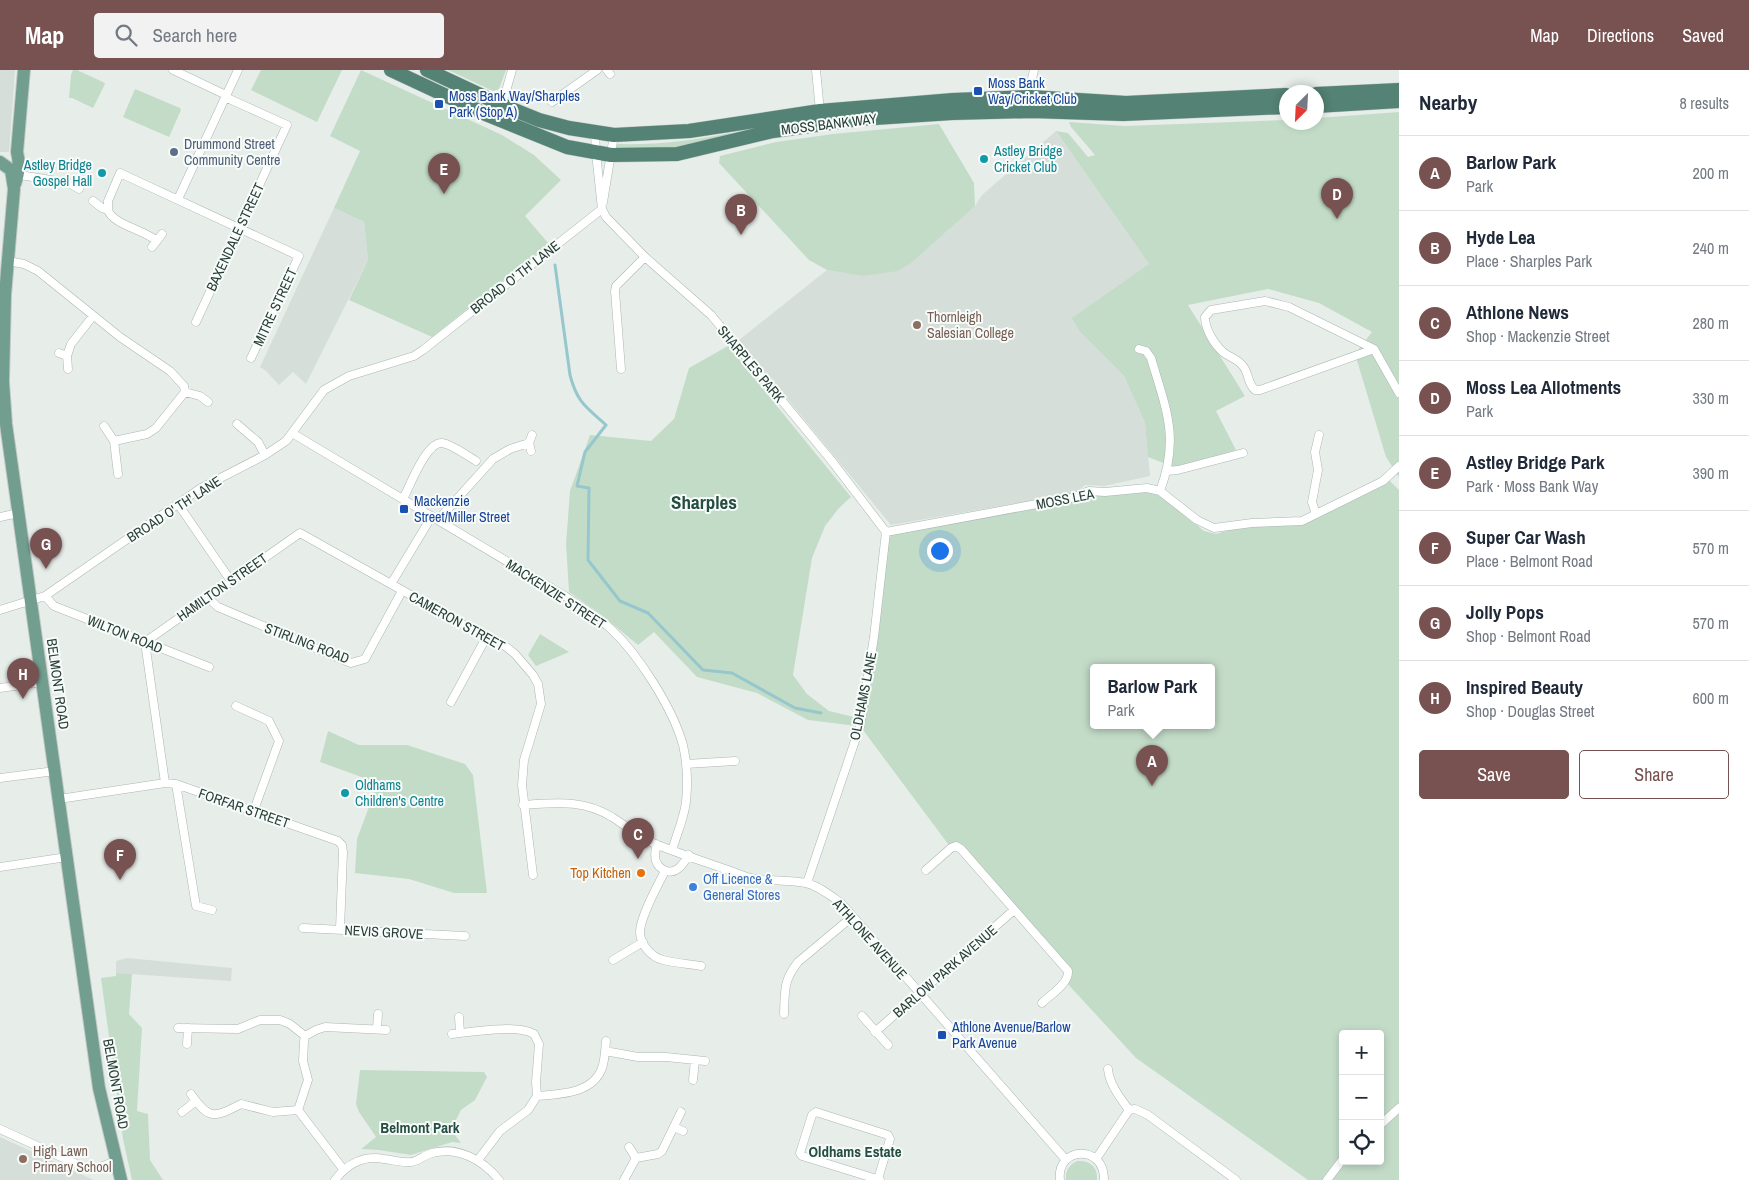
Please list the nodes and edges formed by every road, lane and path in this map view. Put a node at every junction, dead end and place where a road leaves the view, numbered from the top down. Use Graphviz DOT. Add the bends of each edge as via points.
graph roads {
  1 [pos="24,70"];
  2 [pos="173,70"];
  3 [pos="238,70"];
  4 [pos="391,70"];
  5 [pos="427,70"];
  6 [pos="512,70"];
  7 [pos="596,70"];
  8 [pos="816,70"];
  9 [pos="1034,70"];
  10 [pos="1399,90"];
  11 [pos="1324,94"];
  12 [pos="1279,95"];
  13 [pos="226,96"];
  14 [pos="1399,101"];
  15 [pos="552,102"];
  16 [pos="1031,104"];
  17 [pos="502,105"];
  18 [pos="1324,106"];
  19 [pos="1279,107"];
  20 [pos="820,111"];
  21 [pos="595,133"];
  22 [pos="614,134"];
  23 [pos="17,152"];
  24 [pos="596,154"];
  25 [pos="611,155"];
  26 [pos="1,162"];
  27 [pos="15,174"];
  28 [pos="79,189"];
  29 [pos="178,199"];
  30 [pos="93,201"];
  31 [pos="602,209"];
  32 [pos="108,210"];
  33 [pos="239,228"];
  34 [pos="157,241"];
  35 [pos="645,258"];
  36 [pos="8,261"];
  37 [pos="3,294"];
  38 [pos="93,316"];
  39 [pos="196,322"];
  40 [pos="1139,349"];
  41 [pos="1374,349"];
  42 [pos="2,353"];
  43 [pos="251,358"];
  44 [pos="68,368"];
  45 [pos="621,369"];
  46 [pos="185,392"];
  47 [pos="1399,393"];
  48 [pos="208,402"];
  49 [pos="237,424"];
  50 [pos="104,426"];
  51 [pos="292,433"];
  52 [pos="532,435"];
  53 [pos="1320,435"];
  54 [pos="114,441"];
  55 [pos="1243,453"];
  56 [pos="265,456"];
  57 [pos="476,461"];
  58 [pos="1399,466"];
  59 [pos="1167,471"];
  60 [pos="118,474"];
  61 [pos="1160,491"];
  62 [pos="403,499"];
  63 [pos="178,504"];
  64 [pos="18,513"];
  65 [pos="1316,514"];
  66 [pos="0,517"];
  67 [pos="435,518"];
  68 [pos="886,532"];
  69 [pos="300,533"];
  70 [pos="231,581"];
  71 [pos="391,584"];
  72 [pos="402,591"];
  73 [pos="45,596"];
  74 [pos="208,598"];
  75 [pos="31,601"];
  76 [pos="0,610"];
  77 [pos="487,636"];
  78 [pos="145,642"];
  79 [pos="209,667"];
  80 [pos="42,682"];
  81 [pos="0,688"];
  82 [pos="451,702"];
  83 [pos="236,706"];
  84 [pos="735,761"];
  85 [pos="686,764"];
  86 [pos="55,771"];
  87 [pos="0,778"];
  88 [pos="165,783"];
  89 [pos="176,784"];
  90 [pos="59,799"];
  91 [pos="523,805"];
  92 [pos="254,810"];
  93 [pos="656,844"];
  94 [pos="672,850"];
  95 [pos="689,855"];
  96 [pos="67,857"];
  97 [pos="0,867"];
  98 [pos="926,870"];
  99 [pos="665,871"];
  100 [pos="533,875"];
  101 [pos="807,883"];
  102 [pos="212,910"];
  103 [pos="1014,910"];
  104 [pos="852,917"];
  105 [pos="303,928"];
  106 [pos="340,930"];
  107 [pos="465,936"];
  108 [pos="643,942"];
  109 [pos="613,960"];
  110 [pos="701,966"];
  111 [pos="918,993"];
  112 [pos="1042,1002"];
  113 [pos="378,1014"];
  114 [pos="784,1014"];
  115 [pos="862,1016"];
  116 [pos="459,1018"];
  117 [pos="178,1028"];
  118 [pos="188,1028"];
  119 [pos="377,1030"];
  120 [pos="386,1030"];
  121 [pos="875,1032"];
  122 [pos="460,1033"];
  123 [pos="452,1034"];
  124 [pos="305,1036"];
  125 [pos="606,1041"];
  126 [pos="187,1044"];
  127 [pos="888,1045"];
  128 [pos="605,1051"];
  129 [pos="695,1060"];
  130 [pos="705,1061"];
  131 [pos="1108,1069"];
  132 [pos="693,1080"];
  133 [pos="537,1096"];
  134 [pos="1399,1108"];
  135 [pos="298,1110"];
  136 [pos="1129,1110"];
  137 [pos="182,1112"];
  138 [pos="681,1112"];
  139 [pos="1384,1121"];
  140 [pos="674,1127"];
  141 [pos="0,1129"];
  142 [pos="683,1131"];
  143 [pos="629,1148"];
  144 [pos="636,1158"];
  145 [pos="1096,1159"];
  146 [pos="478,1160"];
  147 [pos="1066,1160"];
  148 [pos="116,1162"];
  149 [pos="1339,1164"];
  150 [pos="343,1169"];
  151 [pos="121,1180"];
  152 [pos="335,1180"];
  153 [pos="499,1180"];
  154 [pos="624,1180"];
  155 [pos="879,1180"];
  156 [pos="1060,1180"];
  157 [pos="1104,1180"];
  158 [pos="1236,1180"];
  159 [pos="1327,1180"];
  1 -- 23 [label="main road, BELMONT ROAD"];
  2 -- 13 [label="street"];
  3 -- 13 [label="street"];
  4 -- 24 [label="highway, MOSS BANK WAY" via="491,117 566,147"];
  5 -- 17 [label="highway, MOSS BANK WAY"];
  6 -- 17 [label="street"];
  7 -- 15 [label="street"];
  8 -- 20 [label="street"];
  9 -- 16 [label="street"];
  10 -- 11 [label="highway"];
  12 -- 16 [label="highway, MOSS BANK WAY"];
  13 -- 29 [label="street"];
  13 -- 33 [label="street, BAXENDALE STREET" via="287,125"];
  14 -- 18 [label="highway"];
  16 -- 19 [label="highway, MOSS BANK WAY" via="1123,114"];
  16 -- 20 [label="highway, MOSS BANK WAY" via="953,100"];
  16 -- 25 [label="highway, MOSS BANK WAY" via="860,119 773,131 677,154"];
  17 -- 21 [label="highway, MOSS BANK WAY" via="538,120"];
  20 -- 22 [label="highway, MOSS BANK WAY" via="689,131"];
  21 -- 22 [label="highway, MOSS BANK WAY"];
  21 -- 24 [label="street"];
  22 -- 25 [label="street"];
  23 -- 26 [label="main road" via="11,160"];
  23 -- 27 [label="main road, BELMONT ROAD" via="20,161"];
  24 -- 25 [label="highway, MOSS BANK WAY"];
  24 -- 31 [label="street"];
  25 -- 31 [label="street"];
  26 -- 27 [label="main road"];
  27 -- 28 [label="street" via="69,182"];
  27 -- 36 [label="main road, BELMONT ROAD"];
  29 -- 32 [label="street" via="120,172 108,201"];
  29 -- 33 [label="street"];
  30 -- 32 [label="street"];
  31 -- 35 [label="street, SHARPLES PARK"];
  31 -- 51 [label="street, BROAD O' TH' LANE" via="414,356 344,378 324,390"];
  32 -- 34 [label="street" via="114,219 147,233"];
  33 -- 39 [label="street, BAXENDALE STREET"];
  33 -- 43 [label="street, MITRE STREET" via="299,256"];
  35 -- 45 [label="street" via="616,286"];
  35 -- 68 [label="street, SHARPLES PARK" via="711,315"];
  36 -- 37 [label="main road, BELMONT ROAD"];
  36 -- 38 [label="street" via="38,270"];
  37 -- 42 [label="main road, BELMONT ROAD"];
  38 -- 44 [label="street" via="63,354"];
  38 -- 46 [label="street" via="170,371 184,386"];
  40 -- 59 [label="street" via="1146,351 1151,358 1170,424"];
  41 -- 41 [label="street" via="1289,307 1265,301 1211,310 1204,317 1213,340 1223,352 1241,364 1255,390"];
  41 -- 47 [label="street"];
  42 -- 64 [label="main road, BELMONT ROAD" via="6,424"];
  46 -- 48 [label="street"];
  46 -- 54 [label="street" via="156,428 135,438"];
  49 -- 56 [label="street" via="258,442"];
  50 -- 54 [label="street"];
  51 -- 56 [label="street, BROAD O' TH' LANE"];
  51 -- 62 [label="street, MACKENZIE STREET"];
  52 -- 67 [label="street" via="530,447 510,449 493,459"];
  53 -- 65 [label="street" via="1315,452 1318,470 1312,502"];
  54 -- 60 [label="street"];
  55 -- 59 [label="street"];
  56 -- 63 [label="street, BROAD O' TH' LANE" via="209,483"];
  57 -- 62 [label="street" via="446,444 436,444 425,456"];
  58 -- 65 [label="street" via="1384,481"];
  59 -- 61 [label="street"];
  61 -- 65 [label="street" via="1214,528 1302,521"];
  61 -- 68 [label="street, MOSS LEA" via="1147,488 1089,491 1075,497"];
  62 -- 67 [label="street, MACKENZIE STREET"];
  63 -- 70 [label="street"];
  63 -- 73 [label="street, BROAD O' TH' LANE"];
  64 -- 66 [label="street"];
  64 -- 75 [label="main road, BELMONT ROAD"];
  67 -- 71 [label="street"];
  67 -- 85 [label="street, MACKENZIE STREET" via="565,596 612,630 646,672 669,712 678,729"];
  68 -- 101 [label="street, OLDHAMS LANE" via="860,726"];
  69 -- 70 [label="street, HAMILTON STREET"];
  69 -- 71 [label="street, CAMERON STREET"];
  70 -- 74 [label="street, HAMILTON STREET"];
  71 -- 72 [label="street, CAMERON STREET"];
  72 -- 74 [label="street, STIRLING ROAD" via="365,659 351,663 218,607"];
  72 -- 77 [label="street, CAMERON STREET"];
  73 -- 75 [label="street, BROAD O' TH' LANE"];
  73 -- 78 [label="street, WILTON ROAD" via="54,606"];
  74 -- 78 [label="street, HAMILTON STREET"];
  75 -- 76 [label="street, BROAD O' TH' LANE"];
  75 -- 80 [label="main road, BELMONT ROAD"];
  77 -- 82 [label="street"];
  77 -- 91 [label="street, CAMERON STREET" via="506,646 525,664 538,684 541,704 524,760"];
  78 -- 79 [label="street, WILTON ROAD"];
  78 -- 88 [label="street"];
  80 -- 81 [label="street"];
  80 -- 86 [label="main road, BELMONT ROAD"];
  83 -- 92 [label="street" via="269,721 279,742"];
  84 -- 85 [label="street"];
  85 -- 94 [label="street, MACKENZIE STREET" via="686,804"];
  86 -- 87 [label="street"];
  86 -- 90 [label="main road, BELMONT ROAD"];
  88 -- 89 [label="street, FORFAR STREET"];
  88 -- 90 [label="street, FORFAR STREET"];
  89 -- 92 [label="street, FORFAR STREET"];
  89 -- 102 [label="street" via="196,906"];
  90 -- 96 [label="main road, BELMONT ROAD"];
  91 -- 93 [label="street, ATHLONE AVENUE" via="563,802 584,805 600,810 636,835"];
  91 -- 100 [label="street, CAMERON STREET"];
  92 -- 106 [label="street, FORFAR STREET" via="342,845"];
  93 -- 94 [label="street, ATHLONE AVENUE"];
  93 -- 99 [label="street" via="655,860"];
  94 -- 95 [label="street, ATHLONE AVENUE"];
  95 -- 99 [label="street" via="680,868"];
  95 -- 101 [label="street, ATHLONE AVENUE" via="757,880"];
  96 -- 97 [label="street"];
  96 -- 148 [label="main road, BELMONT ROAD" via="99,1088"];
  98 -- 103 [label="street" via="956,846"];
  99 -- 108 [label="street" via="643,918 640,932"];
  101 -- 104 [label="street, ATHLONE AVENUE" via="841,903"];
  103 -- 111 [label="street, BARLOW PARK AVENUE"];
  103 -- 112 [label="street" via="1068,971 1066,981"];
  104 -- 111 [label="street, ATHLONE AVENUE"];
  104 -- 114 [label="street" via="798,962 787,977"];
  105 -- 106 [label="street, NEVIS GROVE"];
  106 -- 107 [label="street, NEVIS GROVE"];
  108 -- 109 [label="street"];
  108 -- 110 [label="street" via="652,955 662,960"];
  111 -- 121 [label="street, BARLOW PARK AVENUE"];
  111 -- 147 [label="street, ATHLONE AVENUE"];
  113 -- 119 [label="street"];
  115 -- 121 [label="street"];
  116 -- 122 [label="street"];
  117 -- 118 [label="street"];
  118 -- 124 [label="street" via="238,1029 260,1020 280,1020"];
  118 -- 126 [label="street"];
  119 -- 120 [label="street"];
  119 -- 124 [label="street" via="325,1028"];
  121 -- 127 [label="street"];
  122 -- 123 [label="street"];
  122 -- 133 [label="street" via="510,1029 534,1034 539,1044"];
  124 -- 135 [label="street" via="303,1061 308,1080"];
  125 -- 128 [label="street"];
  128 -- 129 [label="street" via="638,1057"];
  128 -- 133 [label="street" via="597,1077 584,1088"];
  129 -- 130 [label="street"];
  129 -- 132 [label="street"];
  131 -- 136 [label="street" via="1119,1096"];
  133 -- 146 [label="street" via="528,1110 500,1131"];
  134 -- 139 [label="street"];
  135 -- 137 [label="street" via="273,1112 241,1104 221,1114 213,1114 200,1107 193,1098"];
  135 -- 150 [label="street"];
  136 -- 145 [label="street"];
  136 -- 158 [label="street" via="1148,1115"];
  138 -- 140 [label="street"];
  140 -- 142 [label="street"];
  140 -- 144 [label="street" via="662,1151"];
  141 -- 148 [label="street" via="83,1167 95,1169"];
  143 -- 144 [label="street"];
  144 -- 154 [label="street"];
  145 -- 147 [label="street" via="1080,1154"];
  145 -- 157 [label="street" via="1102,1165"];
  146 -- 150 [label="street" via="444,1152 410,1162 370,1158"];
  146 -- 153 [label="street"];
  147 -- 156 [label="street" via="1061,1167"];
  148 -- 151 [label="main road, BELMONT ROAD"];
  149 -- 159 [label="street"];
  150 -- 152 [label="street"];
  155 -- 155 [label="street" via="802,1156 800,1153 812,1115 816,1112 888,1135 890,1139"];
}
